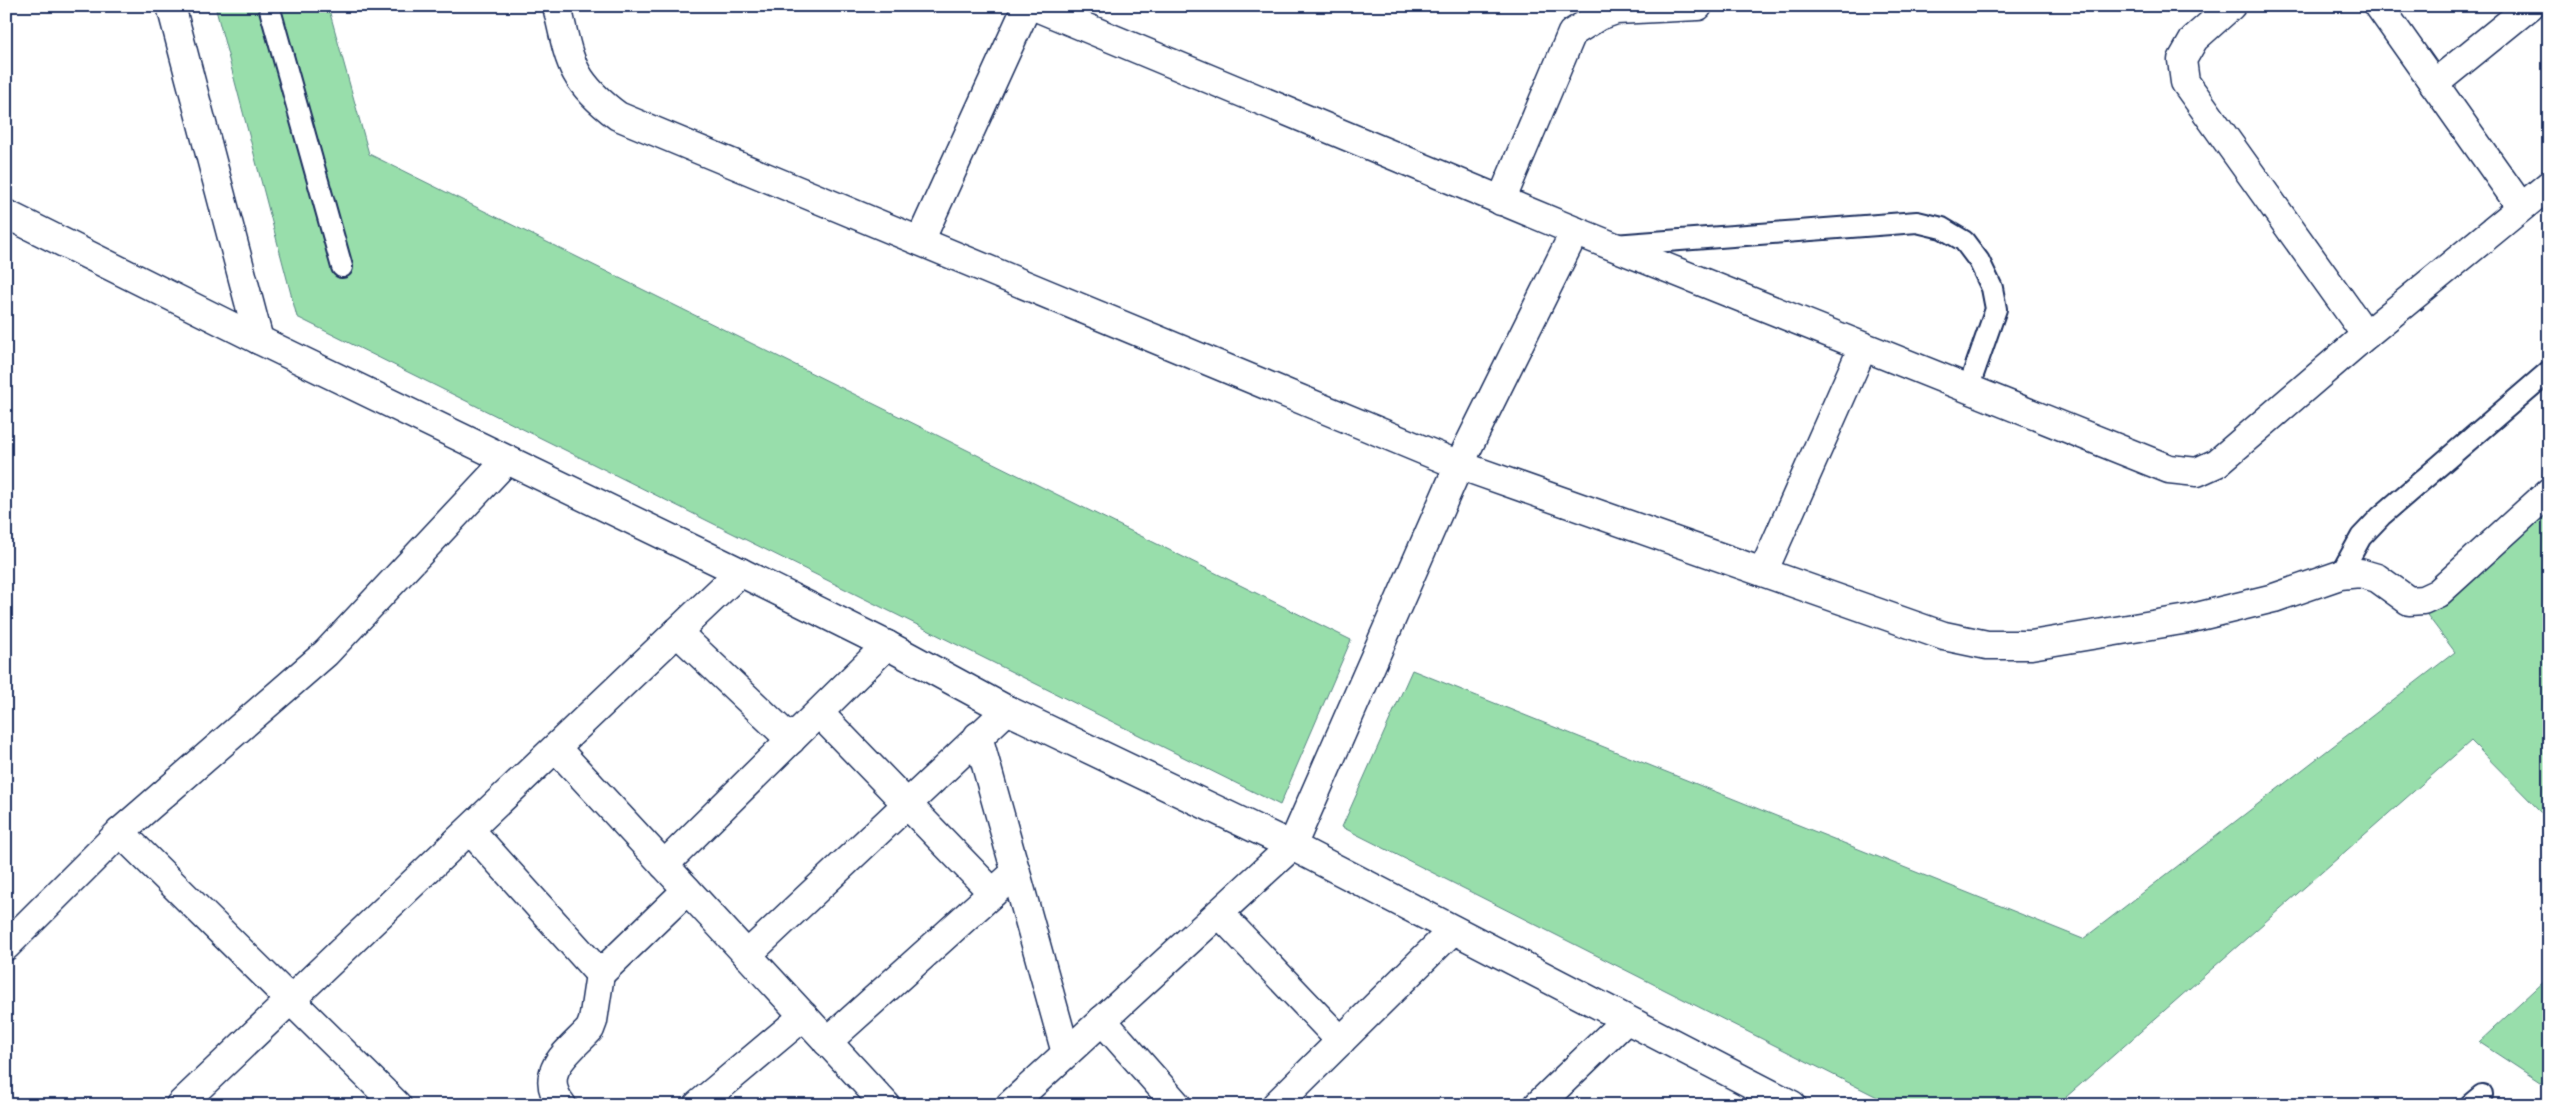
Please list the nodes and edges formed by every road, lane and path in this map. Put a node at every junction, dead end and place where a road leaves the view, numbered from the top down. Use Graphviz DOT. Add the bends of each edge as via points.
graph roads {
  1 [pos="171,6"];
  2 [pos="269,6"];
  3 [pos="557,6"];
  4 [pos="1027,6"];
  5 [pos="1034,6"];
  6 [pos="1698,6"];
  7 [pos="2231,6"];
  8 [pos="2379,6"];
  9 [pos="2530,6"];
  10 [pos="2434,84"];
  11 [pos="2549,185"];
  12 [pos="1501,202"];
  13 [pos="2521,207"];
  14 [pos="6,214"];
  15 [pos="1575,231"];
  16 [pos="920,241"];
  17 [pos="1612,245"];
  18 [pos="342,267"];
  19 [pos="2366,335"];
  20 [pos="259,340"];
  21 [pos="1863,347"];
  22 [pos="2549,371"];
  23 [pos="1968,389"];
  24 [pos="507,460"];
  25 [pos="1459,465"];
  26 [pos="2549,492"];
  27 [pos="740,572"];
  28 [pos="1762,572"];
  29 [pos="2340,575"];
  30 [pos="677,632"];
  31 [pos="887,645"];
  32 [pos="1007,710"];
  33 [pos="818,713"];
  34 [pos="978,736"];
  35 [pos="791,740"];
  36 [pos="556,748"];
  37 [pos="906,803"];
  38 [pos="470,830"];
  39 [pos="120,832"];
  40 [pos="1292,846"];
  41 [pos="664,865"];
  42 [pos="1016,872"];
  43 [pos="687,890"];
  44 [pos="993,893"];
  45 [pos="1219,913"];
  46 [pos="1454,930"];
  47 [pos="6,946"];
  48 [pos="747,955"];
  49 [pos="600,974"];
  50 [pos="291,1001"];
  51 [pos="804,1016"];
  52 [pos="1102,1020"];
  53 [pos="1626,1020"];
  54 [pos="1341,1041"];
  55 [pos="827,1042"];
  56 [pos="1066,1053"];
  57 [pos="715,1099"];
  58 [pos="387,1101"];
  59 [pos="180,1105"];
  60 [pos="562,1105"];
  61 [pos="886,1105"];
  62 [pos="1010,1105"];
  63 [pos="1178,1105"];
  64 [pos="1276,1105"];
  65 [pos="1538,1105"];
  66 [pos="1792,1105"];
  1 -- 20 [label="street"];
  2 -- 18 [label="lane"];
  3 -- 16 [label="street" via="574,71 618,116"];
  4 -- 16 [label="street"];
  5 -- 12 [label="street"];
  6 -- 12 [label="street" via="1616,10 1598,16 1572,33"];
  7 -- 19 [label="street" via="2194,39 2182,60 2185,82"];
  8 -- 10 [label="street"];
  9 -- 10 [label="street"];
  10 -- 13 [label="street"];
  11 -- 13 [label="street"];
  12 -- 15 [label="street"];
  13 -- 19 [label="street"];
  14 -- 20 [label="street"];
  15 -- 17 [label="street"];
  15 -- 25 [label="street"];
  16 -- 25 [label="street"];
  17 -- 21 [label="street"];
  17 -- 23 [label="lane" via="1917,222 1942,228 1964,241 1979,261 1992,288 1996,308"];
  19 -- 23 [label="street" via="2217,463 2197,472 2169,469"];
  20 -- 24 [label="street"];
  21 -- 23 [label="street"];
  21 -- 28 [label="street"];
  22 -- 29 [label="lane" via="2380,516 2361,537"];
  24 -- 27 [label="street"];
  24 -- 39 [label="street" via="326,653"];
  25 -- 28 [label="street"];
  25 -- 40 [label="street"];
  26 -- 29 [label="street" via="2438,593 2424,600 2409,601 2377,578 2360,573"];
  27 -- 30 [label="street"];
  27 -- 31 [label="street"];
  28 -- 29 [label="street" via="1944,636 1987,645 2030,645 2188,619 2274,598"];
  30 -- 35 [label="street"];
  30 -- 36 [label="street"];
  31 -- 32 [label="street"];
  31 -- 33 [label="street"];
  32 -- 34 [label="street"];
  32 -- 40 [label="street"];
  33 -- 35 [label="street"];
  33 -- 37 [label="street"];
  34 -- 37 [label="street"];
  34 -- 42 [label="street"];
  35 -- 41 [label="street"];
  36 -- 38 [label="street"];
  36 -- 41 [label="street"];
  37 -- 44 [label="street"];
  37 -- 48 [label="street"];
  38 -- 49 [label="street"];
  38 -- 50 [label="street"];
  39 -- 47 [label="street"];
  39 -- 50 [label="street"];
  40 -- 45 [label="street"];
  40 -- 46 [label="street"];
  41 -- 43 [label="street"];
  42 -- 44 [label="street"];
  42 -- 56 [label="street"];
  43 -- 48 [label="street"];
  43 -- 49 [label="street"];
  44 -- 55 [label="street"];
  45 -- 52 [label="street"];
  45 -- 54 [label="street"];
  46 -- 53 [label="street"];
  46 -- 54 [label="street"];
  48 -- 51 [label="street"];
  49 -- 60 [label="street" via="590,1029 553,1070 552,1088"];
  50 -- 58 [label="street"];
  50 -- 59 [label="street"];
  51 -- 55 [label="street"];
  51 -- 57 [label="street"];
  52 -- 56 [label="street"];
  52 -- 63 [label="street"];
  53 -- 65 [label="street"];
  53 -- 66 [label="street"];
  54 -- 64 [label="street"];
  55 -- 61 [label="street"];
  56 -- 62 [label="street"];
}
